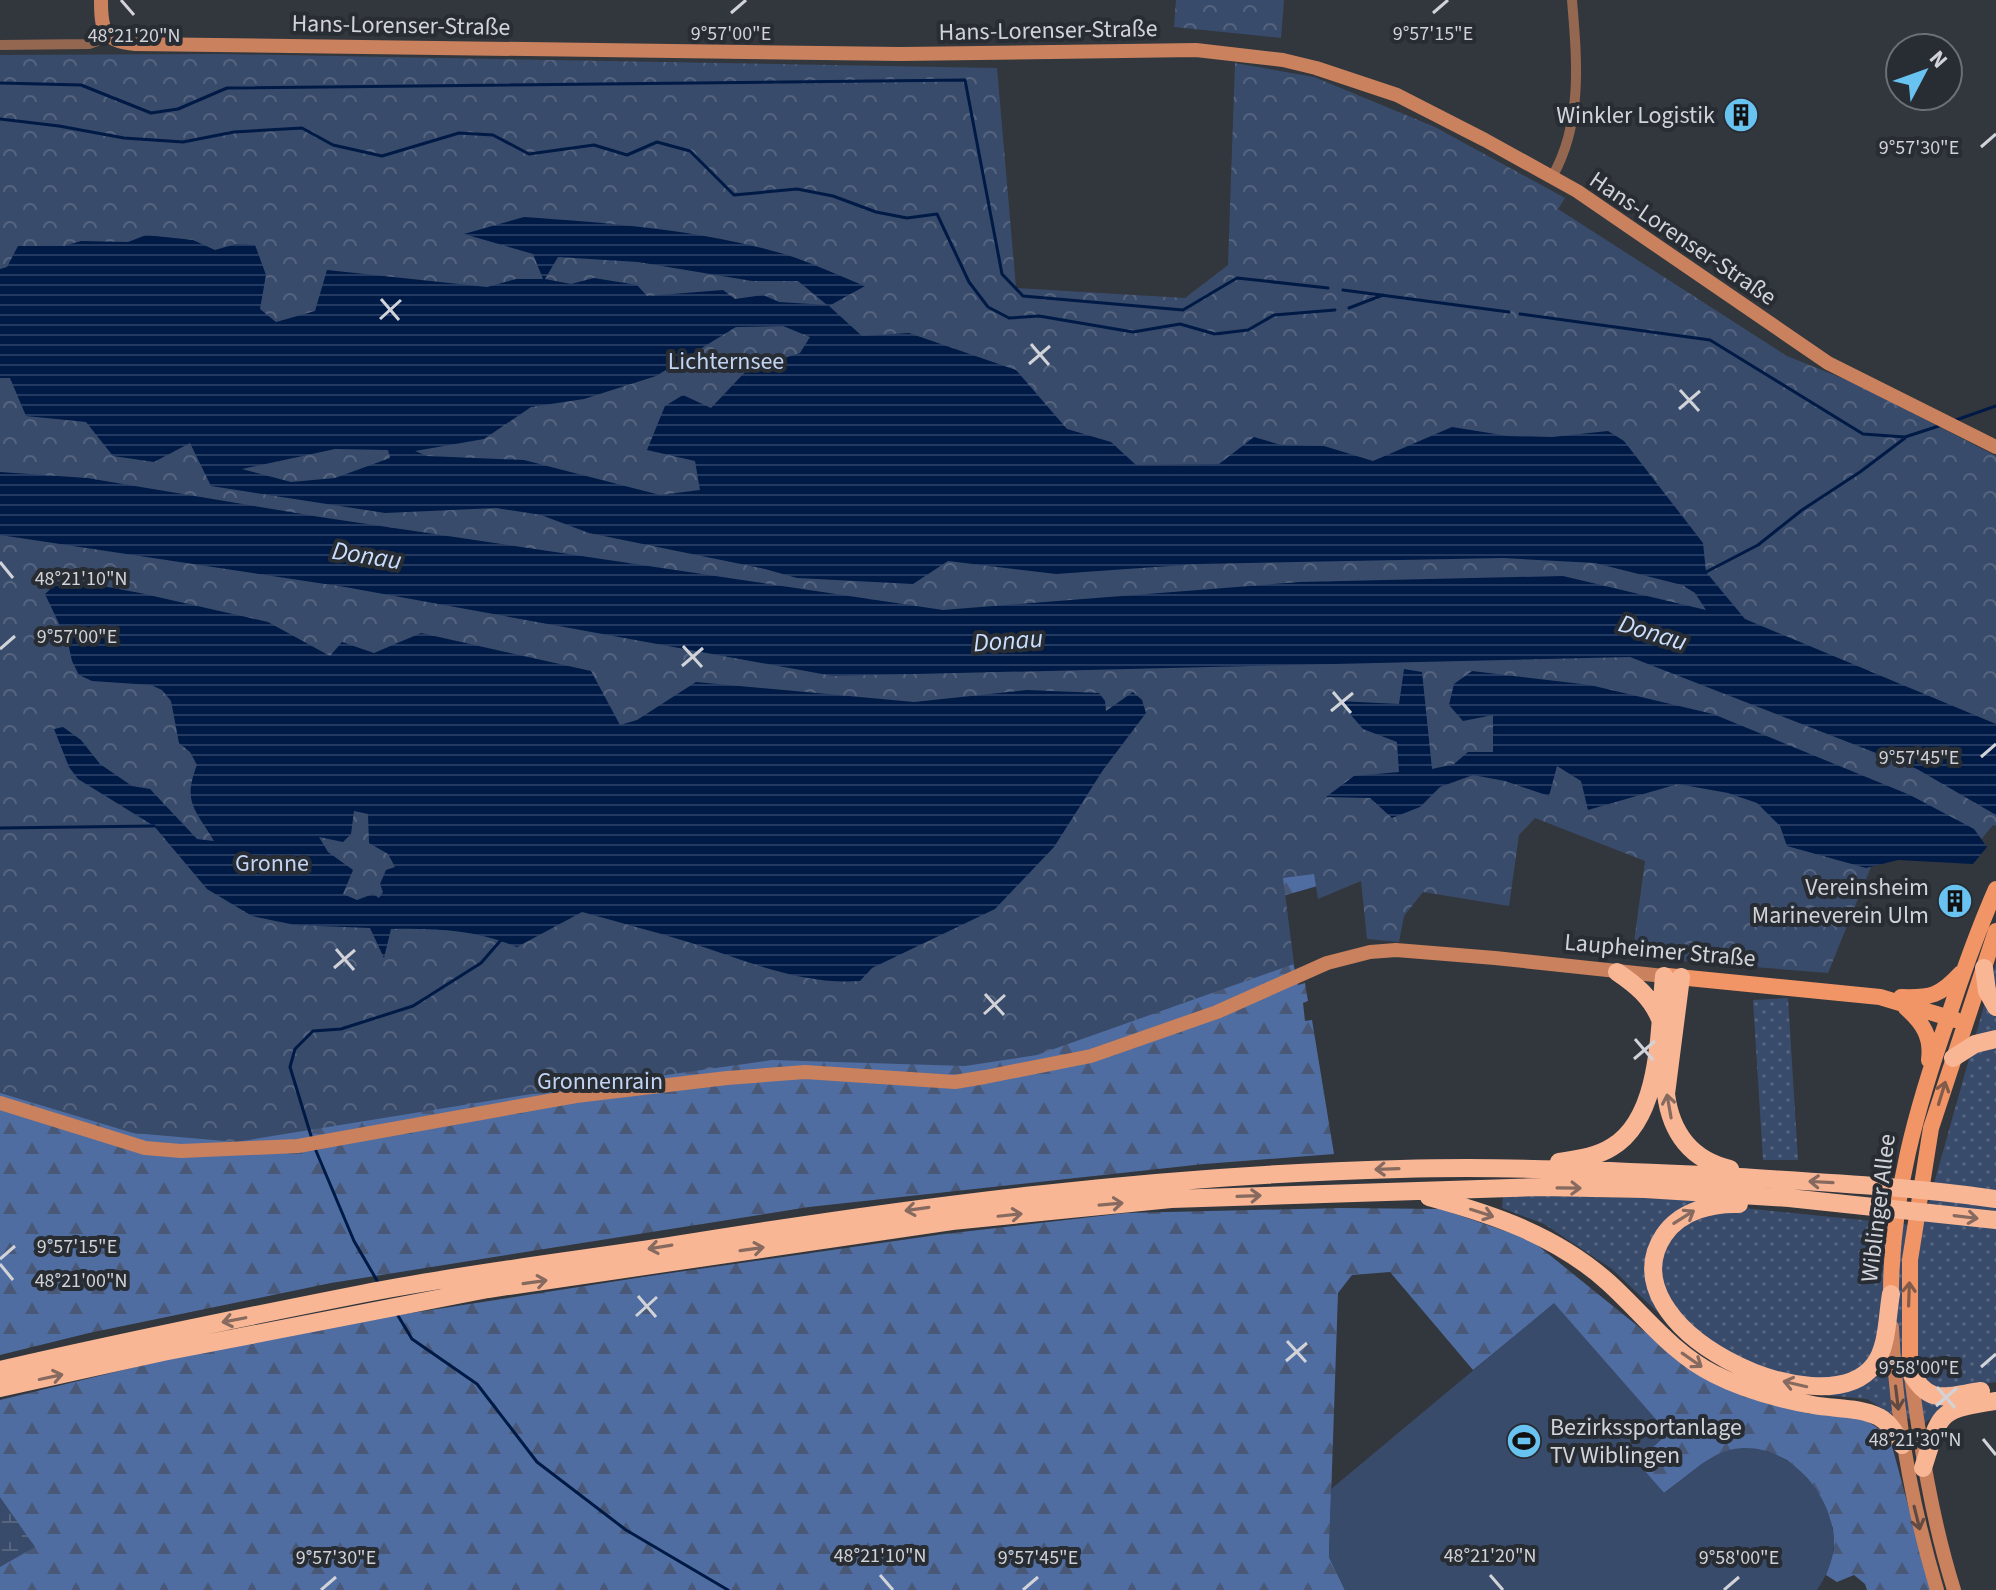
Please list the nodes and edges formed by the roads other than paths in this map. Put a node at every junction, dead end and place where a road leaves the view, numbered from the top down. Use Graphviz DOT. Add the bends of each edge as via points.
graph roads {
  1 [pos="101,0"];
  2 [pos="1572,0"];
  3 [pos="109,37"];
  4 [pos="0,45"];
  5 [pos="1552,177"];
  6 [pos="1996,447"];
  7 [pos="1996,889"];
  8 [pos="1996,931"];
  9 [pos="1986,960"];
  10 [pos="1965,969"];
  11 [pos="1617,972"];
  12 [pos="1673,977"];
  13 [pos="1880,997"];
  14 [pos="1902,1004"];
  15 [pos="1996,1007"];
  16 [pos="1948,1017"];
  17 [pos="1660,1019"];
  18 [pos="1965,1023"];
  19 [pos="1996,1039"];
  20 [pos="1953,1058"];
  21 [pos="1927,1078"];
  22 [pos="0,1103"];
  23 [pos="1521,1169"];
  24 [pos="1767,1179"];
  25 [pos="1407,1192"];
  26 [pos="1789,1198"];
  27 [pos="1996,1199"];
  28 [pos="1996,1220"];
  29 [pos="1891,1294"];
  30 [pos="343,1307"];
  31 [pos="313,1313"];
  32 [pos="0,1370"];
  33 [pos="1910,1371"];
  34 [pos="0,1388"];
  35 [pos="1996,1389"];
  36 [pos="1996,1401"];
  37 [pos="1902,1445"];
  38 [pos="1923,1468"];
  39 [pos="1937,1590"];
  40 [pos="1954,1590"];
  1 -- 3 [label="street" via="101,22"];
  2 -- 5 [label="street" via="1572,125"];
  3 -- 4 [label="street, Hans-Lorenser-Straße" via="89,44"];
  3 -- 5 [label="street, Hans-Lorenser-Straße" via="135,44 479,49 1219,51 1316,68 1397,95"];
  5 -- 6 [label="street, Hans-Lorenser-Straße" via="1828,363"];
  7 -- 10 [label="main road, Wiblinger Allee"];
  8 -- 9 [label="main road, Wiblinger Allee"];
  9 -- 15 [label="highway" via="1987,991"];
  9 -- 18 [label="main road, Wiblinger Allee"];
  10 -- 13 [label="main road" via="1932,996"];
  10 -- 16 [label="main road, Wiblinger Allee"];
  11 -- 12 [label="street, Laupheimer Straße"];
  11 -- 17 [label="highway" via="1645,994"];
  11 -- 22 [label="street, Laupheimer Straße" via="1396,950 1346,956 1217,1012 1091,1056 985,1077 955,1082 805,1072 727,1078 576,1096 305,1145 145,1148"];
  12 -- 13 [label="main road, Laupheimer Straße"];
  12 -- 17 [label="highway"];
  24 -- 12 [label="highway, one-way" via="1752,1171 1712,1165 1675,1130 1666,1094"];
  13 -- 14 [label="main road, Laupheimer Straße"];
  14 -- 16 [label="main road, Laupheimer Straße"];
  14 -- 21 [label="main road" via="1927,1032"];
  16 -- 18 [label="main road, Laupheimer Straße"];
  16 -- 21 [label="main road, Wiblinger Allee"];
  17 -- 23 [label="highway" via="1649,1098 1627,1134 1588,1157"];
  18 -- 20 [label="main road, Wiblinger Allee"];
  19 -- 20 [label="highway"];
  33 -- 20 [label="main road, Wiblinger Allee, one-way" via="1910,1260 1931,1128"];
  21 -- 29 [label="main road, Wiblinger Allee" via="1906,1156"];
  23 -- 24 [label="highway"];
  23 -- 30 [label="highway, one-way" via="1303,1172 995,1199 371,1292"];
  27 -- 24 [label="highway, one-way"];
  25 -- 26 [label="highway, one-way" via="1555,1188"];
  30 -- 25 [label="highway, one-way" via="379,1311 488,1289 952,1221 1171,1199"];
  25 -- 37 [label="highway, one-way" via="1521,1226 1568,1250 1676,1349 1714,1374 1762,1393 1869,1413 1889,1424"];
  26 -- 28 [label="highway, one-way"];
  29 -- 26 [label="highway, one-way" via="1883,1350 1876,1363 1858,1378 1829,1387 1790,1383 1735,1364 1688,1333 1655,1291 1656,1246 1669,1228 1695,1210"];
  29 -- 37 [label="street, Wiblinger Allee, one-way"];
  30 -- 31 [label="highway"];
  31 -- 32 [label="highway, one-way"];
  34 -- 31 [label="highway, one-way"];
  33 -- 35 [label="highway" via="1921,1389 1935,1396"];
  33 -- 38 [label="street, Wiblinger Allee"];
  36 -- 38 [label="highway" via="1964,1405 1942,1418"];
  37 -- 39 [label="street, Wiblinger Allee, one-way"];
  38 -- 40 [label="street, Wiblinger Allee"];
}
